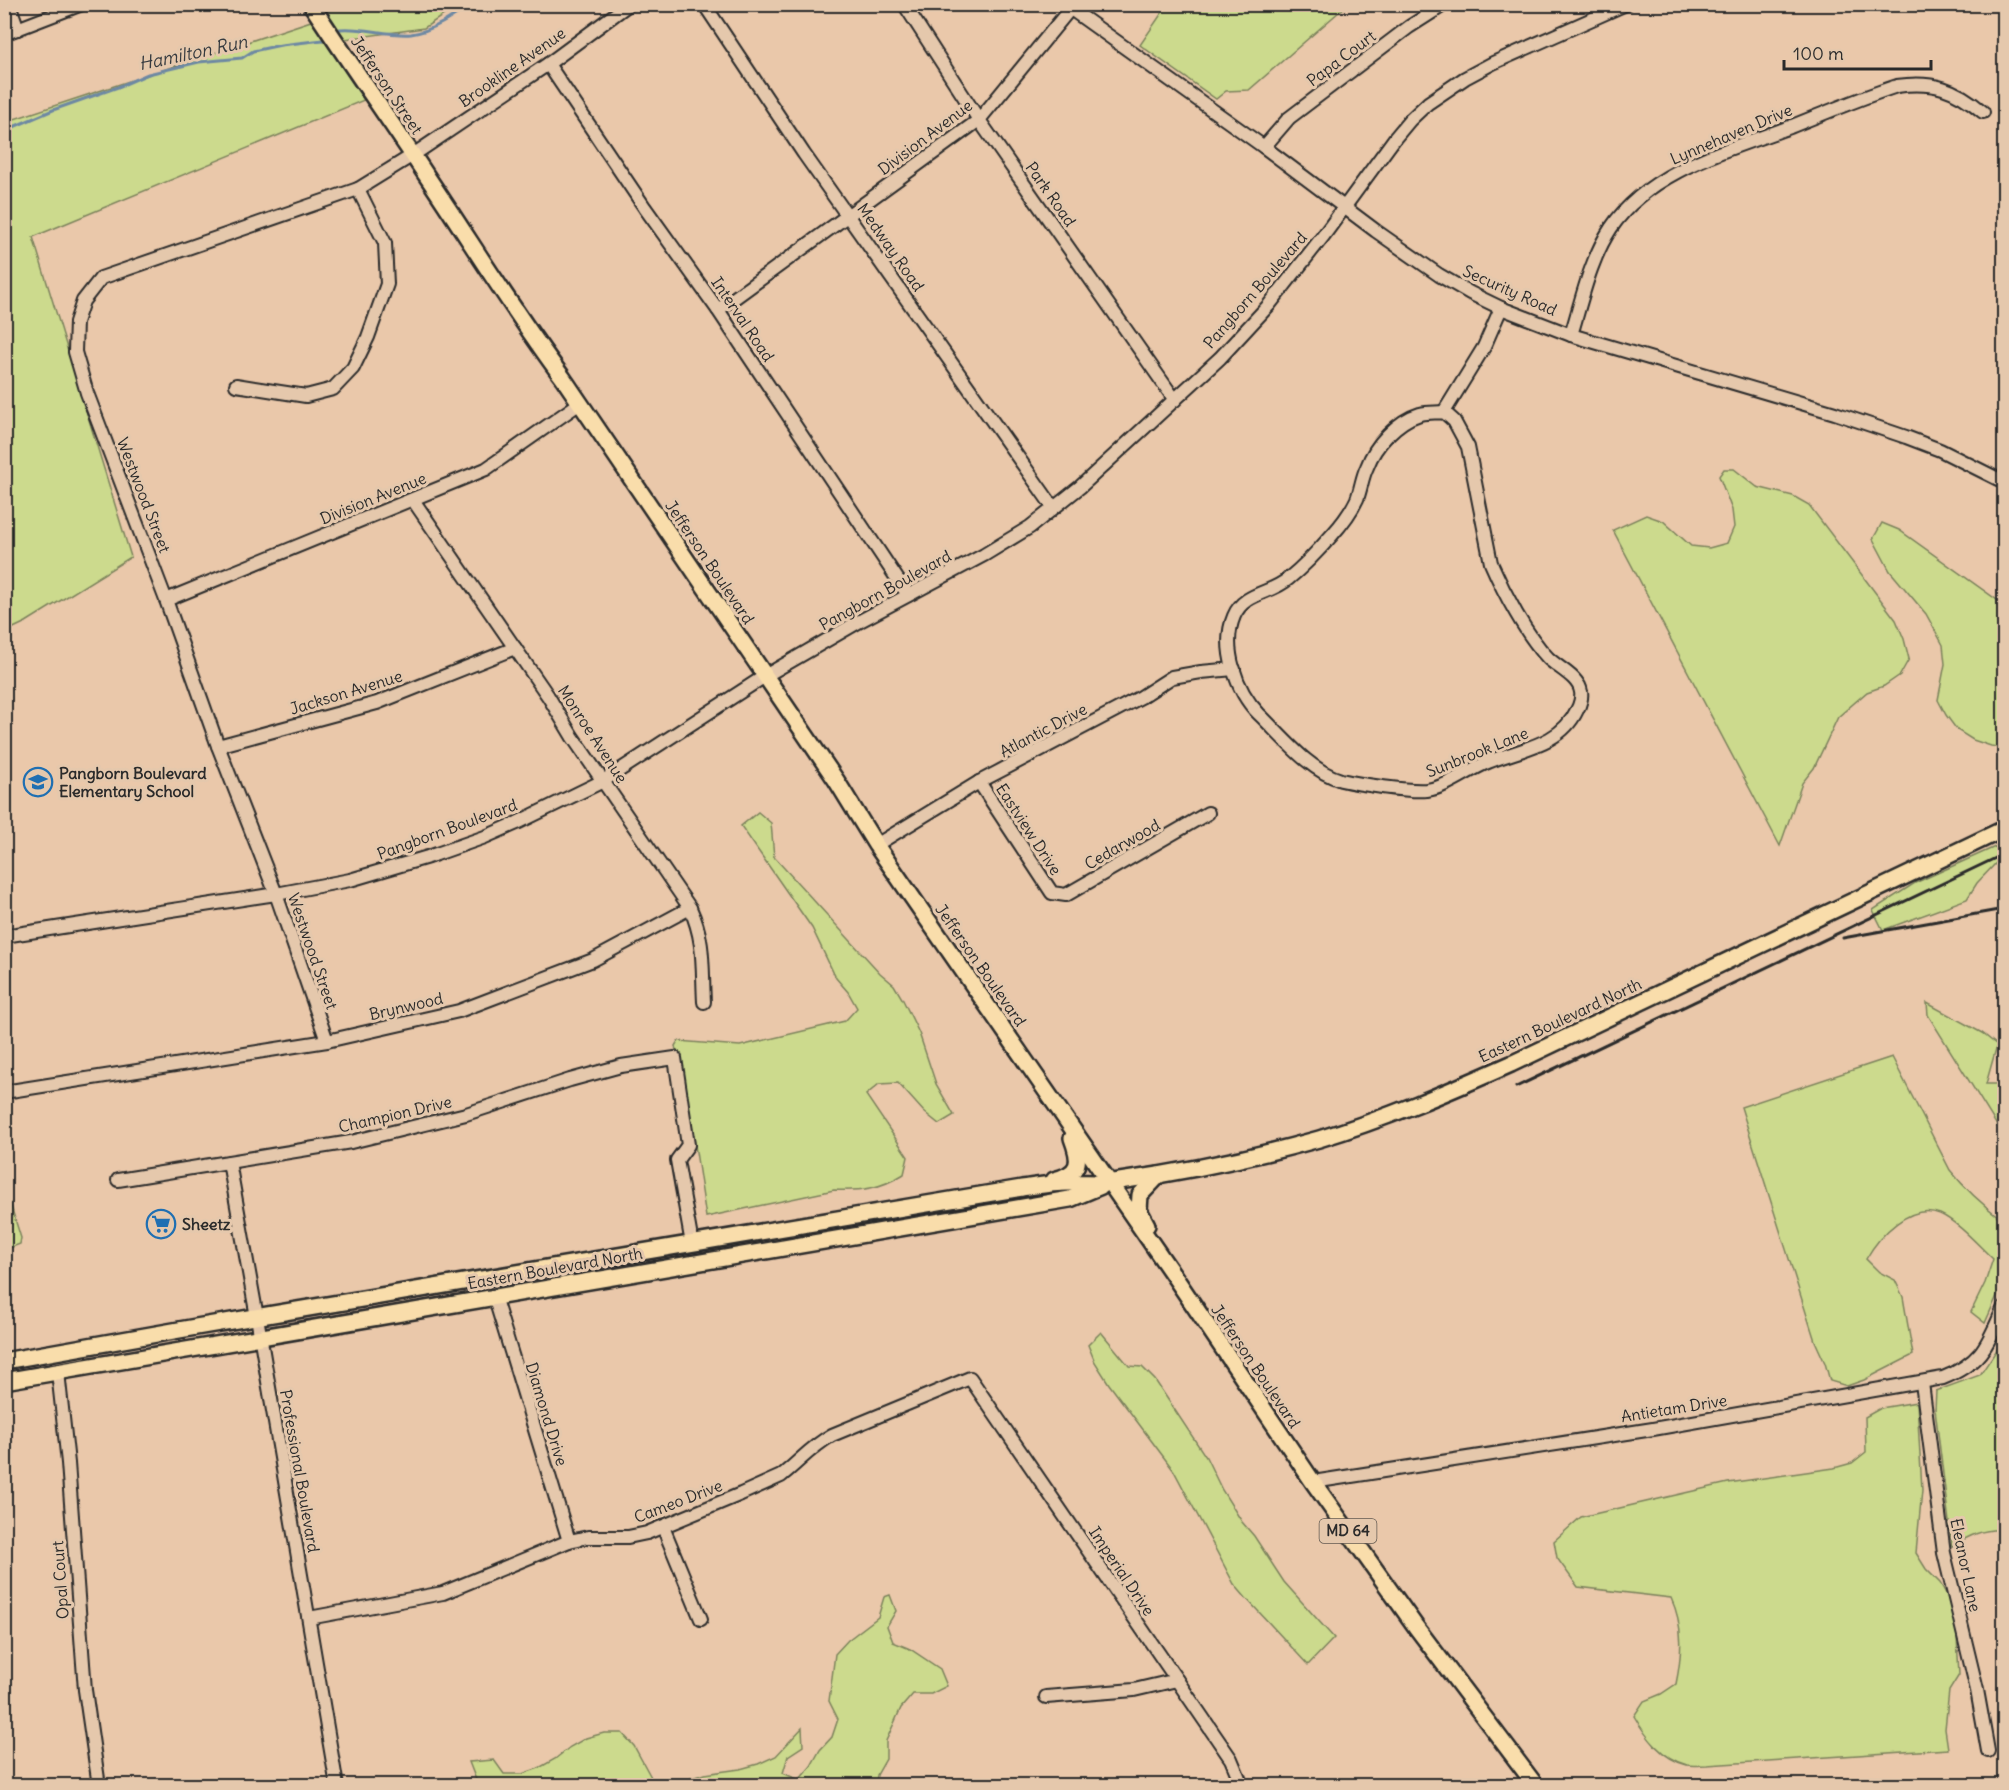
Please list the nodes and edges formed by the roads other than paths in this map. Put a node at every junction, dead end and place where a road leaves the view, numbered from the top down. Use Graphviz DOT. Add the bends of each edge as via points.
graph roads {
  1 [pos="9,4"];
  2 [pos="82,4"];
  3 [pos="311,4"];
  4 [pos="628,4"];
  5 [pos="704,4"];
  6 [pos="904,4"];
  7 [pos="1445,4"];
  8 [pos="1626,4"];
  9 [pos="1067,7"];
  10 [pos="18,29"];
  11 [pos="4,34"];
  12 [pos="548,64"];
  13 [pos="1983,112"];
  14 [pos="979,120"];
  15 [pos="1264,147"];
  16 [pos="413,155"];
  17 [pos="358,189"];
  18 [pos="1344,207"];
  19 [pos="849,215"];
  20 [pos="1501,308"];
  21 [pos="718,309"];
  22 [pos="1571,335"];
  23 [pos="236,385"];
  24 [pos="1175,400"];
  25 [pos="580,403"];
  26 [pos="1444,412"];
  27 [pos="2004,482"];
  28 [pos="413,500"];
  29 [pos="1053,507"];
  30 [pos="908,595"];
  31 [pos="166,600"];
  32 [pos="515,648"];
  33 [pos="1234,669"];
  34 [pos="765,676"];
  35 [pos="218,746"];
  36 [pos="603,781"];
  37 [pos="979,782"];
  38 [pos="1208,813"];
  39 [pos="2004,829"];
  40 [pos="876,845"];
  41 [pos="1052,893"];
  42 [pos="276,894"];
  43 [pos="690,908"];
  44 [pos="4,936"];
  45 [pos="704,1002"];
  46 [pos="327,1041"];
  47 [pos="4,1092"];
  48 [pos="1060,1111"];
  49 [pos="229,1162"];
  50 [pos="1159,1175"];
  51 [pos="118,1180"];
  52 [pos="1110,1183"];
  53 [pos="1022,1188"];
  54 [pos="692,1244"];
  55 [pos="609,1258"];
  56 [pos="1170,1270"];
  57 [pos="597,1279"];
  58 [pos="494,1296"];
  59 [pos="2004,1307"];
  60 [pos="257,1317"];
  61 [pos="160,1334"];
  62 [pos="261,1336"];
  63 [pos="4,1361"];
  64 [pos="4,1370"];
  65 [pos="58,1371"];
  66 [pos="970,1378"];
  67 [pos="4,1381"];
  68 [pos="1922,1383"];
  69 [pos="1313,1482"];
  70 [pos="663,1527"];
  71 [pos="569,1541"];
  72 [pos="309,1618"];
  73 [pos="701,1619"];
  74 [pos="1177,1680"];
  75 [pos="1046,1697"];
  76 [pos="1988,1751"];
  77 [pos="99,1785"];
  78 [pos="337,1785"];
  79 [pos="1240,1785"];
  80 [pos="1536,1785"];
  1 -- 10 [label="street"];
  2 -- 10 [label="street"];
  3 -- 16 [label="main road, Jefferson Street / MD 64"];
  4 -- 12 [label="street, Brookline Avenue"];
  5 -- 19 [label="street, Medway Road"];
  6 -- 14 [label="street, Park Road"];
  7 -- 15 [label="street, Papa Court" via="1289,118"];
  8 -- 18 [label="street, Pangborn Boulevard" via="1493,63 1445,90 1410,120"];
  9 -- 14 [label="street, Division Avenue"];
  9 -- 15 [label="street, Security Road"];
  10 -- 11 [label="street"];
  12 -- 16 [label="street, Brookline Avenue"];
  12 -- 21 [label="street, Interval Road"];
  13 -- 22 [label="street, Lynnehaven Drive" via="1966,97 1942,87 1897,86 1706,159 1668,178 1641,195 1611,229 1588,278"];
  14 -- 19 [label="street, Division Avenue"];
  14 -- 24 [label="street, Park Road"];
  15 -- 18 [label="street, Security Road"];
  16 -- 17 [label="street, Westwood Street"];
  16 -- 25 [label="main road, Jefferson Boulevard / MD 64"];
  17 -- 23 [label="street" via="385,243 387,284 353,368 333,389 306,396"];
  17 -- 31 [label="street, Westwood Street" via="101,278 83,301 76,322 75,352"];
  18 -- 20 [label="street, Security Road" via="1439,275"];
  18 -- 24 [label="street, Pangborn Boulevard" via="1269,305"];
  19 -- 21 [label="street, Division Avenue"];
  19 -- 29 [label="street, Medway Road"];
  20 -- 22 [label="street, Security Road"];
  20 -- 26 [label="street" via="1484,347"];
  21 -- 30 [label="street, Interval Road"];
  22 -- 27 [label="street, Security Road" via="1876,427 1940,450"];
  24 -- 29 [label="street, Pangborn Boulevard" via="1080,488"];
  25 -- 28 [label="street, Division Avenue" via="486,469"];
  25 -- 34 [label="main road, Jefferson Boulevard / MD 64"];
  26 -- 33 [label="street, Sunbrook Lane" via="1417,415 1384,438 1370,459 1358,496 1341,525 1287,580 1240,606 1229,633"];
  26 -- 33 [label="street, Sunbrook Lane" via="1454,421 1468,447 1496,576 1534,640 1578,684 1582,693 1570,721 1546,741 1488,762 1434,788 1415,790 1362,783 1330,776 1312,765 1252,707"];
  28 -- 31 [label="street, Division Avenue"];
  28 -- 32 [label="street, Monroe Avenue"];
  29 -- 30 [label="street, Pangborn Boulevard" via="1030,527 984,555"];
  30 -- 34 [label="street, Pangborn Boulevard"];
  31 -- 35 [label="street, Westwood Street"];
  32 -- 35 [label="street, Jackson Avenue" via="377,703"];
  32 -- 36 [label="street, Monroe Avenue"];
  33 -- 37 [label="street, Atlantic Drive" via="1172,676 1141,697"];
  34 -- 36 [label="street, Pangborn Boulevard"];
  34 -- 40 [label="main road, Jefferson Boulevard / MD 64"];
  35 -- 42 [label="street, Westwood Street"];
  36 -- 42 [label="street, Pangborn Boulevard" via="517,823 428,857 350,880"];
  36 -- 43 [label="street, Monroe Avenue"];
  37 -- 40 [label="street, Atlantic Drive"];
  37 -- 41 [label="street, Eastview Drive"];
  38 -- 41 [label="street, Cedarwood" via="1066,895"];
  39 -- 50 [label="main road, Eastern Boulevard North" via="1451,1091 1320,1138 1243,1159"];
  40 -- 48 [label="main road, Jefferson Boulevard / MD 64"];
  42 -- 44 [label="street, Pangborn Boulevard"];
  42 -- 46 [label="street, Westwood Street"];
  43 -- 45 [label="street, Monroe Avenue" via="701,939"];
  43 -- 46 [label="street, Brynwood" via="593,960 459,1011"];
  46 -- 47 [label="street, Brynwood"];
  48 -- 52 [label="main road, Jefferson Boulevard / MD 64"];
  48 -- 53 [label="main road" via="1078,1155 1076,1168 1066,1177"];
  49 -- 51 [label="street, Champion Drive"];
  49 -- 54 [label="street, Champion Drive" via="413,1129 570,1080 675,1058 688,1145 677,1160"];
  49 -- 60 [label="street, Professional Boulevard"];
  50 -- 52 [label="main road, Eastern Boulevard North"];
  50 -- 56 [label="main road" via="1140,1196 1139,1210"];
  52 -- 53 [label="main road, Eastern Boulevard North"];
  52 -- 56 [label="main road, Jefferson Boulevard / MD 64"];
  52 -- 57 [label="main road, Eastern Boulevard North" via="1070,1199"];
  53 -- 54 [label="main road, Eastern Boulevard North"];
  54 -- 55 [label="main road, Eastern Boulevard North"];
  54 -- 57 [label="main road" via="682,1255 614,1268"];
  55 -- 58 [label="main road" via="588,1268 508,1281 497,1287"];
  55 -- 60 [label="main road, Eastern Boulevard North"];
  56 -- 69 [label="main road, Jefferson Boulevard / MD 64"];
  57 -- 58 [label="main road, Eastern Boulevard North"];
  58 -- 62 [label="main road, Eastern Boulevard North"];
  58 -- 71 [label="street, Diamond Drive"];
  59 -- 68 [label="street, Antietam Drive" via="1989,1340 1973,1362 1960,1371"];
  60 -- 61 [label="main road, Eastern Boulevard North"];
  60 -- 62 [label="street, Professional Boulevard"];
  61 -- 63 [label="main road, Eastern Boulevard North"];
  61 -- 65 [label="main road" via="69,1360"];
  62 -- 65 [label="main road, Eastern Boulevard North"];
  62 -- 72 [label="street, Professional Boulevard"];
  64 -- 65 [label="main road" via="40,1366"];
  65 -- 67 [label="main road, Eastern Boulevard North"];
  65 -- 77 [label="street, Opal Court" via="85,1690"];
  66 -- 70 [label="street, Cameo Drive" via="832,1435 818,1442 781,1476"];
  66 -- 74 [label="street, Imperial Drive"];
  68 -- 69 [label="street, Antietam Drive"];
  68 -- 76 [label="street, Eleanor Lane" via="1944,1553"];
  69 -- 80 [label="main road, Jefferson Boulevard / MD 64"];
  70 -- 71 [label="street, Cameo Drive" via="628,1536"];
  70 -- 73 [label="street"];
  71 -- 72 [label="street, Cameo Drive" via="443,1593"];
  72 -- 78 [label="street, Professional Boulevard"];
  74 -- 75 [label="street" via="1134,1690"];
  74 -- 79 [label="street, Imperial Drive" via="1231,1759"];
}
